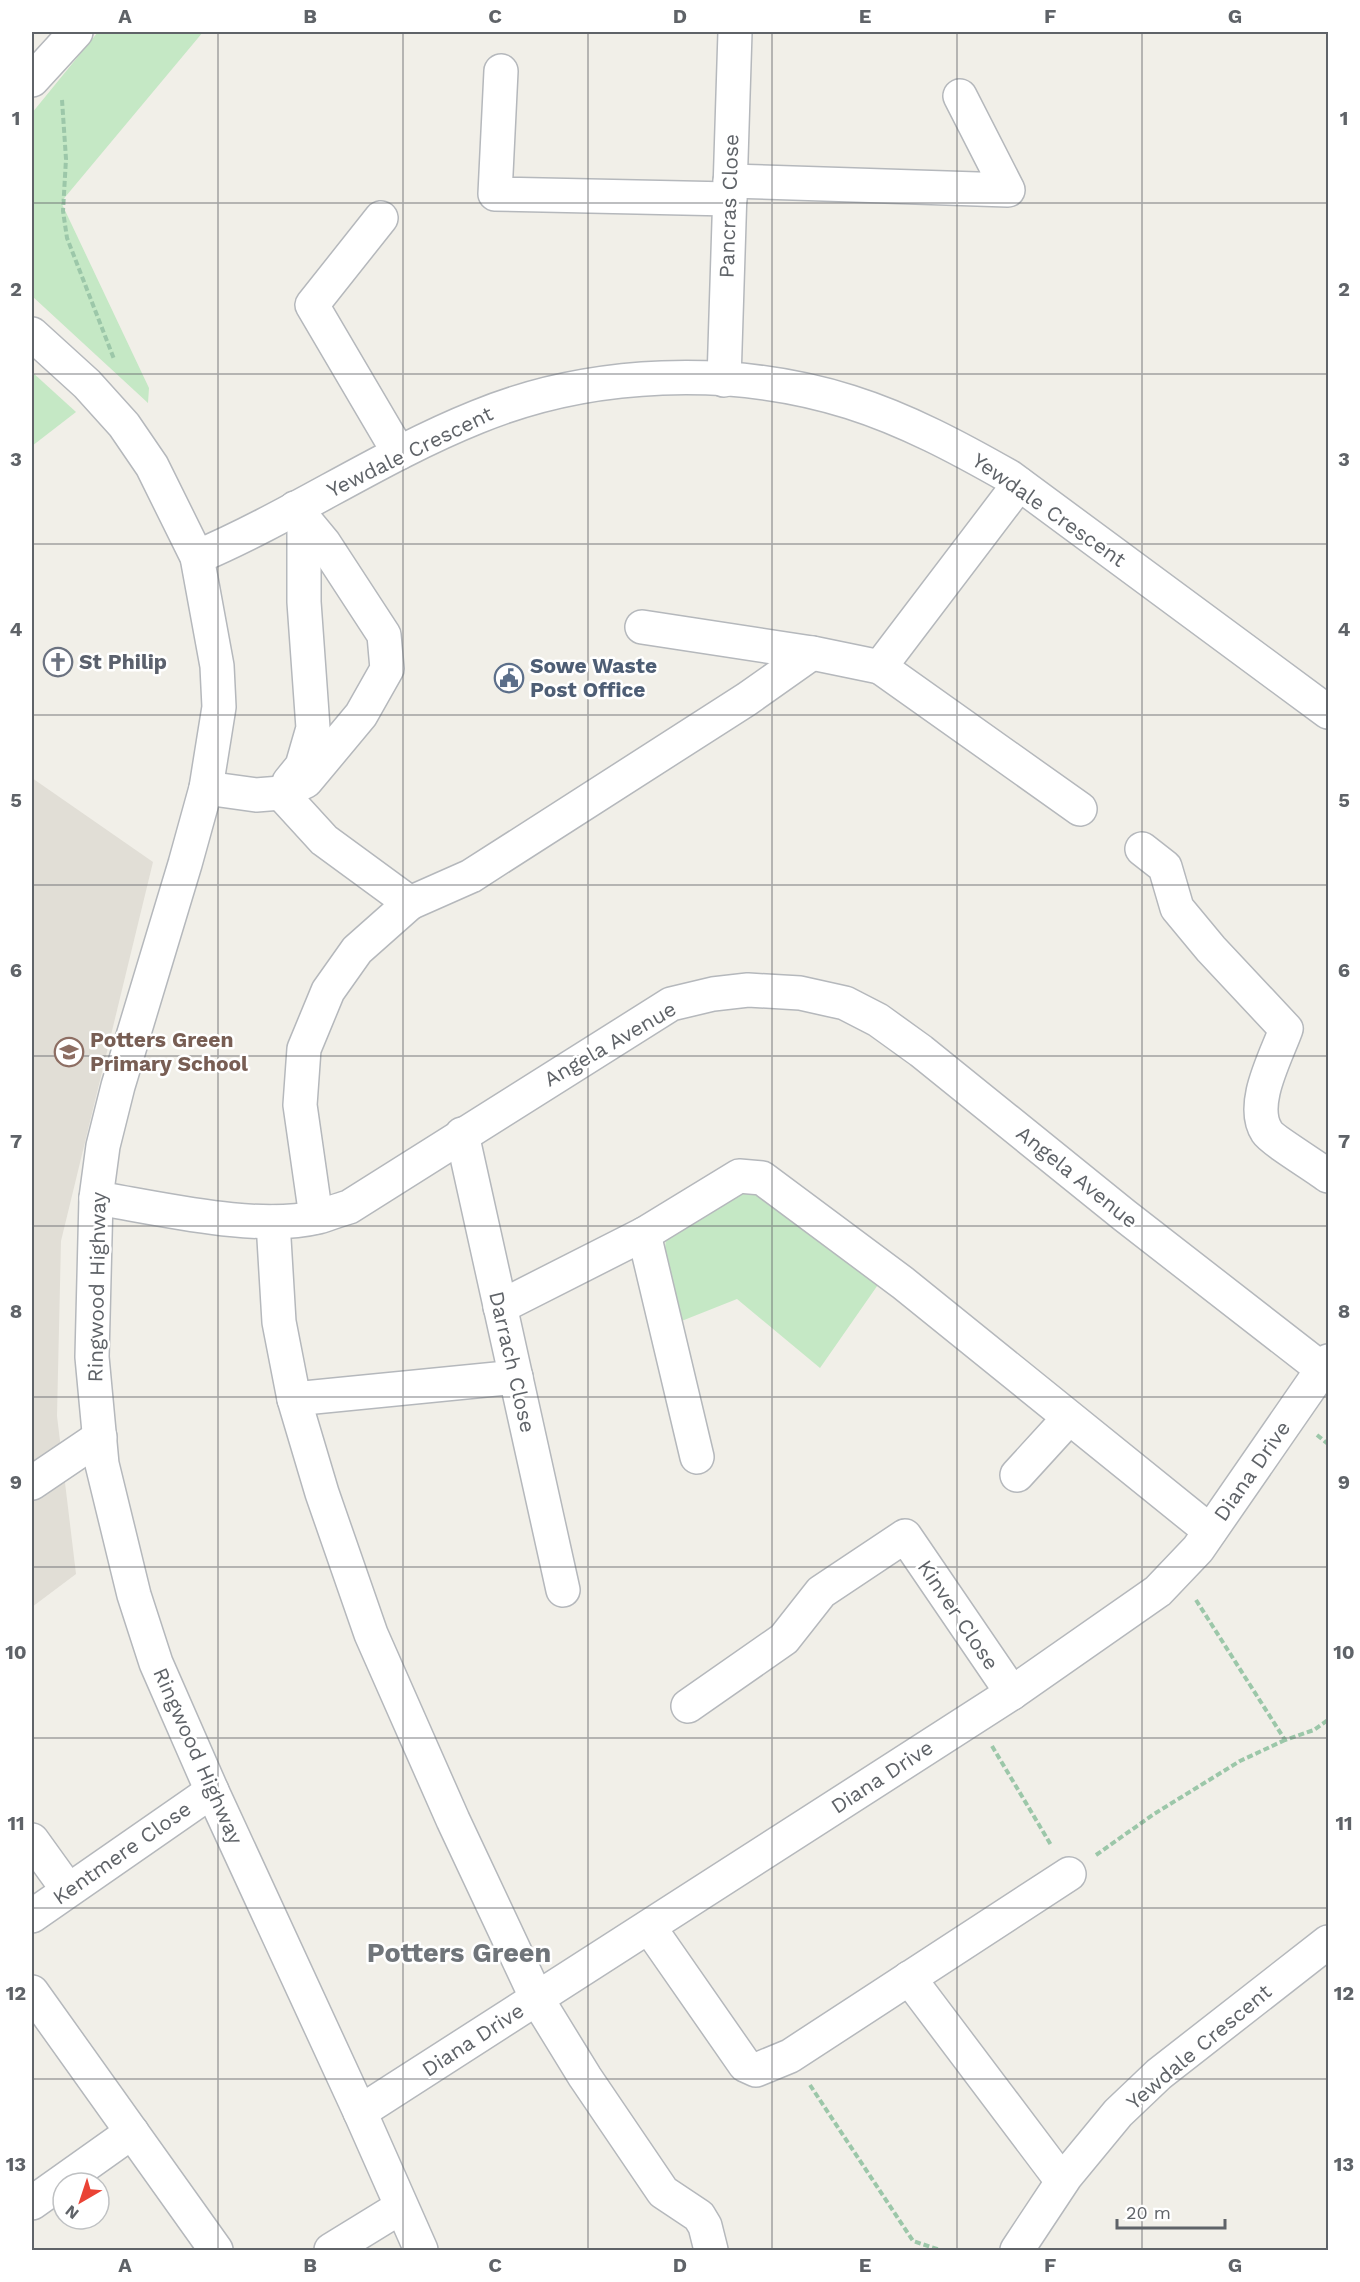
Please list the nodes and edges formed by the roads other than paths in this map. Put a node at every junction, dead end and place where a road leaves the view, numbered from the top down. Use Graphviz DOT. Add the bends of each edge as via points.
graph roads {
  1 [pos="76,32"];
  2 [pos="735,32"];
  3 [pos="501,71"];
  4 [pos="37,74"];
  5 [pos="960,96"];
  6 [pos="730,190"];
  7 [pos="381,218"];
  8 [pos="32,334"];
  9 [pos="724,380"];
  10 [pos="399,453"];
  11 [pos="1019,484"];
  12 [pos="300,514"];
  13 [pos="197,557"];
  14 [pos="642,627"];
  15 [pos="812,653"];
  16 [pos="880,667"];
  17 [pos="1329,712"];
  18 [pos="206,789"];
  19 [pos="281,793"];
  20 [pos="1080,809"];
  21 [pos="1142,849"];
  22 [pos="410,903"];
  23 [pos="462,1134"];
  24 [pos="1329,1176"];
  25 [pos="96,1198"];
  26 [pos="316,1217"];
  27 [pos="273,1222"];
  28 [pos="644,1234"];
  29 [pos="500,1307"];
  30 [pos="1325,1365"];
  31 [pos="516,1377"];
  32 [pos="294,1399"];
  33 [pos="1069,1418"];
  34 [pos="100,1437"];
  35 [pos="697,1457"];
  36 [pos="1017,1475"];
  37 [pos="32,1483"];
  38 [pos="1210,1531"];
  39 [pos="562,1590"];
  40 [pos="1012,1693"];
  41 [pos="688,1706"];
  42 [pos="212,1791"];
  43 [pos="32,1840"];
  44 [pos="1069,1874"];
  45 [pos="68,1890"];
  46 [pos="32,1916"];
  47 [pos="649,1927"];
  48 [pos="1329,1941"];
  49 [pos="909,1978"];
  50 [pos="32,1992"];
  51 [pos="537,1999"];
  52 [pos="360,2112"];
  53 [pos="132,2132"];
  54 [pos="1062,2181"];
  55 [pos="32,2203"];
  56 [pos="401,2207"];
  57 [pos="216,2250"];
  58 [pos="331,2250"];
  59 [pos="421,2250"];
  60 [pos="711,2250"];
  61 [pos="1017,2250"];
  1 -- 4 [label="street"];
  2 -- 6 [label="street, Pancras Close"];
  3 -- 6 [label="street" via="495,194"];
  5 -- 6 [label="street" via="1008,190"];
  6 -- 9 [label="street, Pancras Close"];
  7 -- 10 [label="street" via="312,305"];
  8 -- 13 [label="street, Ringwood Highway" via="87,384 124,425 152,466"];
  9 -- 10 [label="street, Yewdale Crescent" via="618,381 555,391 477,416"];
  9 -- 11 [label="street, Yewdale Crescent" via="790,388 849,402 908,423"];
  10 -- 12 [label="street, Yewdale Crescent"];
  11 -- 16 [label="street"];
  11 -- 17 [label="street, Yewdale Crescent"];
  12 -- 13 [label="street, Yewdale Crescent"];
  12 -- 19 [label="street" via="313,728 302,766"];
  12 -- 19 [label="street" via="324,543 384,635 387,669 362,716 306,781"];
  13 -- 18 [label="street, Ringwood Highway" via="216,654 219,707"];
  14 -- 15 [label="street"];
  15 -- 16 [label="street"];
  15 -- 22 [label="street" via="471,876"];
  16 -- 20 [label="street"];
  18 -- 19 [label="street" via="256,795"];
  18 -- 25 [label="street, Ringwood Highway" via="117,1086"];
  19 -- 22 [label="street" via="324,840"];
  21 -- 24 [label="street" via="1165,867 1177,908 1286,1029 1259,1108 1268,1133"];
  22 -- 26 [label="street" via="357,950 328,991 304,1049 300,1105"];
  23 -- 26 [label="street, Angela Avenue" via="349,1207"];
  23 -- 29 [label="street, Darrach Close"];
  23 -- 30 [label="street, Angela Avenue" via="671,1004 748,990 800,993 845,1003 878,1020 921,1051 1124,1215"];
  25 -- 27 [label="street, Angela Avenue"];
  25 -- 34 [label="street, Ringwood Highway" via="92,1357"];
  26 -- 27 [label="street, Angela Avenue"];
  27 -- 32 [label="street" via="279,1322"];
  28 -- 29 [label="street"];
  28 -- 33 [label="street" via="739,1176 762,1179 903,1283"];
  28 -- 35 [label="street"];
  29 -- 31 [label="street, Darrach Close"];
  30 -- 38 [label="street, Diana Drive"];
  31 -- 32 [label="street"];
  31 -- 39 [label="street, Darrach Close"];
  32 -- 51 [label="street" via="371,1634"];
  33 -- 36 [label="street"];
  33 -- 38 [label="street"];
  34 -- 37 [label="street"];
  34 -- 42 [label="street, Ringwood Highway" via="102,1464 156,1663"];
  38 -- 40 [label="street, Diana Drive" via="1158,1591"];
  40 -- 41 [label="street, Kinver Close" via="905,1536 821,1592 784,1639"];
  40 -- 47 [label="street, Diana Drive"];
  42 -- 45 [label="street, Kentmere Close"];
  42 -- 52 [label="street, Ringwood Highway"];
  43 -- 45 [label="street"];
  44 -- 49 [label="street"];
  45 -- 46 [label="street, Kentmere Close"];
  47 -- 49 [label="street" via="745,2065 756,2070 790,2056"];
  47 -- 51 [label="street, Diana Drive"];
  48 -- 54 [label="street, Yewdale Crescent" via="1159,2074 1118,2113"];
  49 -- 54 [label="street"];
  50 -- 53 [label="street"];
  51 -- 52 [label="street, Diana Drive"];
  51 -- 60 [label="street" via="663,2192 699,2216"];
  52 -- 56 [label="street, Ringwood Highway"];
  53 -- 55 [label="street"];
  53 -- 57 [label="street"];
  54 -- 61 [label="street, Yewdale Crescent"];
  56 -- 58 [label="street"];
  56 -- 59 [label="street, Ringwood Highway"];
}
